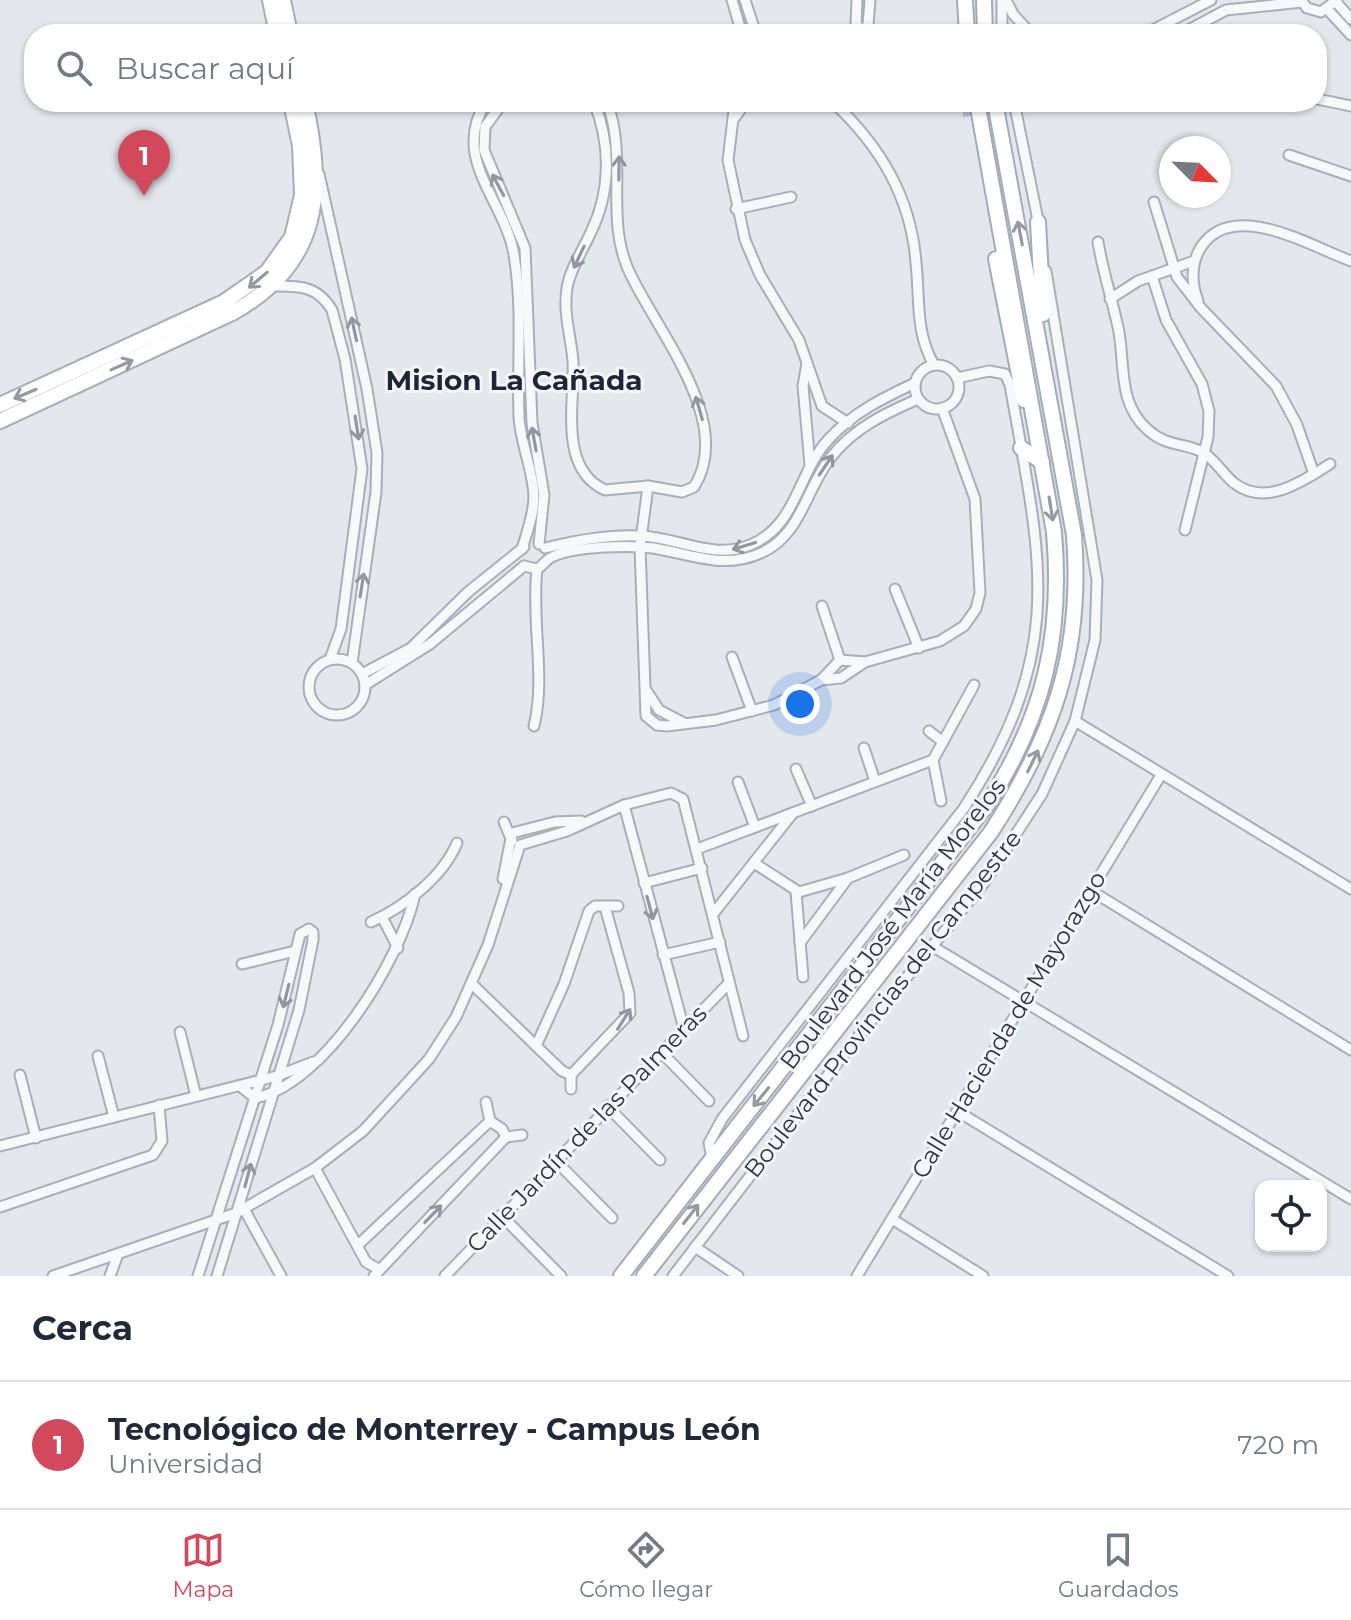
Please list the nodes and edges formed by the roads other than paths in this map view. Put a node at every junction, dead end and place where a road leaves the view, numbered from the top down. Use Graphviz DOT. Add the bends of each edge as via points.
graph roads {
  1 [pos="270,0"];
  2 [pos="283,0"];
  3 [pos="732,0"];
  4 [pos="745,0"];
  5 [pos="857,0"];
  6 [pos="870,0"];
  7 [pos="965,0"];
  8 [pos="984,0"];
  9 [pos="1004,0"];
  10 [pos="1211,0"];
  11 [pos="1301,1"];
  12 [pos="1337,1"];
  13 [pos="1328,10"];
  14 [pos="1350,15"];
  15 [pos="275,24"];
  16 [pos="288,24"];
  17 [pos="739,24"];
  18 [pos="753,24"];
  19 [pos="856,24"];
  20 [pos="868,24"];
  21 [pos="966,24"];
  22 [pos="985,24"];
  23 [pos="1003,24"];
  24 [pos="1022,24"];
  25 [pos="1164,24"];
  26 [pos="1200,24"];
  27 [pos="1351,35"];
  28 [pos="1327,101"];
  29 [pos="1351,106"];
  30 [pos="293,112"];
  31 [pos="307,112"];
  32 [pos="481,112"];
  33 [pos="496,112"];
  34 [pos="596,112"];
  35 [pos="610,112"];
  36 [pos="733,112"];
  37 [pos="740,112"];
  38 [pos="842,112"];
  39 [pos="979,112"];
  40 [pos="997,112"];
  41 [pos="1016,112"];
  42 [pos="1019,112"];
  43 [pos="971,121"];
  44 [pos="1018,123"];
  45 [pos="730,127"];
  46 [pos="1289,155"];
  47 [pos="316,161"];
  48 [pos="1351,176"];
  49 [pos="791,197"];
  50 [pos="1154,202"];
  51 [pos="736,209"];
  52 [pos="1038,222"];
  53 [pos="1098,242"];
  54 [pos="1194,261"];
  55 [pos="1351,261"];
  56 [pos="1174,270"];
  57 [pos="1152,276"];
  58 [pos="273,286"];
  59 [pos="1110,299"];
  60 [pos="1201,308"];
  61 [pos="360,356"];
  62 [pos="345,359"];
  63 [pos="807,363"];
  64 [pos="934,365"];
  65 [pos="1046,375"];
  66 [pos="957,378"];
  67 [pos="915,383"];
  68 [pos="888,396"];
  69 [pos="918,399"];
  70 [pos="0,405"];
  71 [pos="942,408"];
  72 [pos="894,410"];
  73 [pos="1033,411"];
  74 [pos="0,421"];
  75 [pos="846,422"];
  76 [pos="860,429"];
  77 [pos="1021,448"];
  78 [pos="1203,453"];
  79 [pos="1042,462"];
  80 [pos="1330,464"];
  81 [pos="810,465"];
  82 [pos="1314,474"];
  83 [pos="648,486"];
  84 [pos="1185,530"];
  85 [pos="781,532"];
  86 [pos="641,536"];
  87 [pos="542,546"];
  88 [pos="640,547"];
  89 [pos="522,551"];
  90 [pos="547,559"];
  91 [pos="524,566"];
  92 [pos="537,569"];
  93 [pos="895,589"];
  94 [pos="468,592"];
  95 [pos="477,603"];
  96 [pos="822,606"];
  97 [pos="444,617"];
  98 [pos="451,626"];
  99 [pos="919,648"];
  100 [pos="732,657"];
  101 [pos="330,659"];
  102 [pos="840,660"];
  103 [pos="865,662"];
  104 [pos="352,663"];
  105 [pos="362,674"];
  106 [pos="821,680"];
  107 [pos="365,685"];
  108 [pos="974,685"];
  109 [pos="752,711"];
  110 [pos="1075,721"];
  111 [pos="534,726"];
  112 [pos="929,731"];
  113 [pos="943,742"];
  114 [pos="864,748"];
  115 [pos="933,760"];
  116 [pos="796,769"];
  117 [pos="1161,775"];
  118 [pos="875,781"];
  119 [pos="738,782"];
  120 [pos="941,801"];
  121 [pos="624,805"];
  122 [pos="812,806"];
  123 [pos="794,812"];
  124 [pos="581,821"];
  125 [pos="504,822"];
  126 [pos="755,827"];
  127 [pos="510,836"];
  128 [pos="457,843"];
  129 [pos="517,849"];
  130 [pos="697,849"];
  131 [pos="904,855"];
  132 [pos="754,863"];
  133 [pos="702,868"];
  134 [pos="848,878"];
  135 [pos="644,883"];
  136 [pos="1351,889"];
  137 [pos="1090,890"];
  138 [pos="504,891"];
  139 [pos="796,892"];
  140 [pos="415,894"];
  141 [pos="618,906"];
  142 [pos="605,907"];
  143 [pos="713,914"];
  144 [pos="382,917"];
  145 [pos="371,922"];
  146 [pos="720,942"];
  147 [pos="800,943"];
  148 [pos="932,946"];
  149 [pos="398,948"];
  150 [pos="295,951"];
  151 [pos="663,955"];
  152 [pos="242,964"];
  153 [pos="803,977"];
  154 [pos="729,983"];
  155 [pos="472,984"];
  156 [pos="1023,1001"];
  157 [pos="684,1029"];
  158 [pos="180,1032"];
  159 [pos="743,1036"];
  160 [pos="536,1046"];
  161 [pos="271,1049"];
  162 [pos="1351,1050"];
  163 [pos="661,1052"];
  164 [pos="285,1053"];
  165 [pos="98,1056"];
  166 [pos="313,1062"];
  167 [pos="20,1075"];
  168 [pos="571,1075"];
  169 [pos="277,1076"];
  170 [pos="260,1080"];
  171 [pos="240,1086"];
  172 [pos="571,1089"];
  173 [pos="273,1095"];
  174 [pos="196,1096"];
  175 [pos="255,1098"];
  176 [pos="709,1101"];
  177 [pos="486,1102"];
  178 [pos="159,1105"];
  179 [pos="607,1106"];
  180 [pos="957,1111"];
  181 [pos="114,1117"];
  182 [pos="490,1121"];
  183 [pos="522,1135"];
  184 [pos="506,1137"];
  185 [pos="36,1138"];
  186 [pos="0,1146"];
  187 [pos="712,1158"];
  188 [pos="555,1160"];
  189 [pos="660,1160"];
  190 [pos="315,1168"];
  191 [pos="1351,1199"];
  192 [pos="0,1207"];
  193 [pos="240,1211"];
  194 [pos="501,1215"];
  195 [pos="612,1218"];
  196 [pos="892,1219"];
  197 [pos="216,1221"];
  198 [pos="359,1244"];
  199 [pos="695,1247"];
  200 [pos="118,1254"];
  201 [pos="376,1272"];
  202 [pos="448,1275"];
  203 [pos="53,1276"];
  204 [pos="110,1276"];
  205 [pos="198,1276"];
  206 [pos="217,1276"];
  207 [pos="281,1276"];
  208 [pos="561,1276"];
  209 [pos="621,1276"];
  210 [pos="644,1276"];
  211 [pos="673,1276"];
  212 [pos="738,1276"];
  213 [pos="857,1276"];
  214 [pos="983,1276"];
  215 [pos="1228,1276"];
  1 -- 15 [label="main road"];
  2 -- 16 [label="main road"];
  3 -- 17 [label="street"];
  4 -- 18 [label="street"];
  5 -- 19 [label="street"];
  6 -- 20 [label="street"];
  7 -- 21 [label="main road"];
  8 -- 22 [label="main road"];
  9 -- 23 [label="street"];
  9 -- 24 [label="street"];
  10 -- 25 [label="street"];
  11 -- 13 [label="street" via="1314,11"];
  11 -- 26 [label="street" via="1226,10"];
  12 -- 13 [label="street"];
  12 -- 14 [label="street"];
  13 -- 27 [label="street"];
  28 -- 29 [label="street"];
  30 -- 70 [label="main road, one-way" via="302,195 292,237 267,272 224,302"];
  31 -- 47 [label="main road"];
  32 -- 89 [label="street" via="473,145 477,170 506,224 514,258 519,416 534,498"];
  87 -- 33 [label="street, one-way" via="544,495 532,423 525,248 484,150 485,127"];
  34 -- 83 [label="street, one-way" via="607,157 604,196 565,299 573,364 574,447 580,467 600,488"];
  83 -- 35 [label="street, one-way" via="682,492 694,487 701,473 704,422 692,384 639,292 620,247 615,219 619,147"];
  36 -- 45 [label="street"];
  37 -- 45 [label="street"];
  38 -- 64 [label="street" via="873,145 895,181 914,244 921,336"];
  39 -- 73 [label="main road, Boulevard José María Morelos"];
  65 -- 40 [label="main road, Boulevard José María Morelos, one-way"];
  41 -- 44 [label="street, Boulevard Provincias del Campestre"];
  42 -- 44 [label="street"];
  43 -- 73 [label="main road" via="1013,358 1021,394"];
  44 -- 52 [label="street, Boulevard Provincias del Campestre"];
  45 -- 51 [label="street" via="728,160"];
  46 -- 48 [label="street"];
  47 -- 58 [label="main road" via="316,198 308,231"];
  61 -- 47 [label="street, one-way"];
  49 -- 51 [label="street"];
  50 -- 56 [label="street"];
  51 -- 63 [label="street" via="760,275"];
  52 -- 65 [label="main road"];
  52 -- 110 [label="street, Boulevard Provincias del Campestre" via="1097,580 1095,640"];
  53 -- 59 [label="street"];
  54 -- 55 [label="street" via="1213,235 1247,225"];
  54 -- 56 [label="street"];
  54 -- 60 [label="street"];
  56 -- 57 [label="street"];
  56 -- 60 [label="street"];
  57 -- 59 [label="street"];
  57 -- 78 [label="street" via="1166,320 1206,397 1209,425"];
  58 -- 62 [label="street" via="302,286 321,296 335,318"];
  74 -- 58 [label="main road, one-way" via="232,313"];
  59 -- 78 [label="street" via="1125,394 1136,417 1159,439"];
  60 -- 82 [label="street" via="1276,386"];
  61 -- 62 [label="street"];
  104 -- 61 [label="street, one-way" via="378,472"];
  62 -- 101 [label="street, one-way" via="362,481 341,629"];
  63 -- 75 [label="street" via="822,406"];
  63 -- 81 [label="street" via="803,380"];
  64 -- 66 [label="street"];
  64 -- 67 [label="street" via="921,371"];
  210 -- 65 [label="main road, Boulevard José María Morelos, one-way" via="958,876 1032,763 1066,676 1076,607 1074,535"];
  66 -- 71 [label="street" via="954,400"];
  66 -- 77 [label="street" via="989,371 1007,376"];
  67 -- 68 [label="street"];
  67 -- 69 [label="street"];
  68 -- 72 [label="street"];
  68 -- 75 [label="street"];
  69 -- 71 [label="street"];
  69 -- 72 [label="street"];
  71 -- 99 [label="street" via="973,487 980,593 964,626"];
  72 -- 76 [label="street"];
  73 -- 79 [label="main road, Boulevard José María Morelos"];
  75 -- 76 [label="street"];
  75 -- 81 [label="street"];
  85 -- 76 [label="street, one-way" via="796,521 830,458"];
  77 -- 79 [label="main road"];
  77 -- 187 [label="street" via="1037,535 1039,611 1029,672 1012,724 964,808 722,1119 709,1143"];
  78 -- 82 [label="street" via="1246,489 1289,489"];
  78 -- 84 [label="street"];
  79 -- 187 [label="main road, Boulevard José María Morelos, one-way" via="1056,552 1055,629 1044,684 1019,750 946,860"];
  80 -- 82 [label="street"];
  81 -- 85 [label="street"];
  83 -- 86 [label="street"];
  85 -- 86 [label="street, one-way" via="724,551"];
  85 -- 88 [label="street" via="762,552 727,561"];
  86 -- 87 [label="street"];
  86 -- 88 [label="street"];
  87 -- 89 [label="street" via="531,543"];
  87 -- 90 [label="street"];
  88 -- 90 [label="street" via="590,549"];
  88 -- 109 [label="street" via="643,709 649,720 663,726"];
  89 -- 91 [label="street"];
  89 -- 94 [label="street"];
  90 -- 92 [label="street"];
  91 -- 92 [label="street"];
  91 -- 95 [label="street"];
  92 -- 111 [label="street" via="534,617 540,694"];
  93 -- 99 [label="street"];
  94 -- 95 [label="street"];
  94 -- 97 [label="street"];
  95 -- 98 [label="street"];
  96 -- 102 [label="street"];
  97 -- 98 [label="street"];
  97 -- 105 [label="street" via="401,655"];
  98 -- 107 [label="street"];
  99 -- 103 [label="street"];
  100 -- 109 [label="street"];
  101 -- 104 [label="street"];
  101 -- 107 [label="street" via="309,678 310,698 324,712 352,711"];
  102 -- 103 [label="street"];
  102 -- 106 [label="street"];
  103 -- 106 [label="street" via="841,678"];
  104 -- 105 [label="street"];
  105 -- 107 [label="street"];
  106 -- 109 [label="street"];
  108 -- 113 [label="street"];
  110 -- 117 [label="street"];
  110 -- 148 [label="street, Boulevard Provincias del Campestre" via="1056,769 1024,825"];
  112 -- 113 [label="street"];
  113 -- 115 [label="street"];
  114 -- 118 [label="street"];
  115 -- 118 [label="street"];
  115 -- 120 [label="street"];
  116 -- 122 [label="street"];
  117 -- 136 [label="street"];
  117 -- 137 [label="street, Calle Hacienda de Mayorazgo"];
  118 -- 122 [label="street"];
  119 -- 126 [label="street"];
  121 -- 124 [label="street"];
  121 -- 130 [label="street" via="678,794"];
  121 -- 135 [label="street"];
  122 -- 123 [label="street"];
  123 -- 126 [label="street"];
  123 -- 132 [label="street"];
  124 -- 127 [label="street" via="541,825"];
  124 -- 129 [label="street"];
  125 -- 127 [label="street"];
  126 -- 130 [label="street"];
  127 -- 129 [label="street"];
  127 -- 138 [label="street"];
  128 -- 140 [label="street" via="446,864"];
  129 -- 138 [label="street"];
  130 -- 133 [label="street"];
  131 -- 134 [label="street"];
  132 -- 139 [label="street"];
  132 -- 143 [label="street"];
  133 -- 135 [label="street"];
  133 -- 143 [label="street"];
  134 -- 139 [label="street"];
  134 -- 147 [label="street"];
  135 -- 151 [label="street, one-way"];
  137 -- 156 [label="street, Calle Hacienda de Mayorazgo"];
  137 -- 162 [label="street"];
  138 -- 155 [label="street"];
  139 -- 147 [label="street"];
  140 -- 144 [label="street"];
  140 -- 149 [label="street"];
  141 -- 142 [label="street"];
  142 -- 160 [label="street" via="589,911"];
  168 -- 142 [label="street, one-way" via="630,1013"];
  143 -- 146 [label="street"];
  144 -- 145 [label="street"];
  144 -- 149 [label="street"];
  146 -- 151 [label="street"];
  146 -- 154 [label="street"];
  147 -- 153 [label="street"];
  148 -- 156 [label="street"];
  148 -- 199 [label="street, Boulevard Provincias del Campestre"];
  149 -- 166 [label="street" via="352,1019"];
  150 -- 152 [label="street"];
  150 -- 161 [label="street, one-way"];
  150 -- 164 [label="street" via="301,931 312,930 307,978"];
  151 -- 157 [label="street"];
  154 -- 157 [label="street, Calle Jardín de las Palmeras"];
  154 -- 159 [label="street"];
  155 -- 160 [label="street"];
  155 -- 190 [label="street" via="429,1059 363,1131"];
  156 -- 180 [label="street, Calle Hacienda de Mayorazgo"];
  156 -- 191 [label="street"];
  157 -- 163 [label="street, Calle Jardín de las Palmeras"];
  158 -- 174 [label="street"];
  160 -- 168 [label="street"];
  161 -- 164 [label="street"];
  161 -- 170 [label="street"];
  163 -- 176 [label="street"];
  163 -- 179 [label="street, Calle Jardín de las Palmeras"];
  164 -- 169 [label="street"];
  165 -- 181 [label="street"];
  166 -- 169 [label="street"];
  166 -- 173 [label="street" via="294,1083"];
  167 -- 185 [label="street"];
  168 -- 172 [label="street"];
  169 -- 170 [label="street"];
  169 -- 173 [label="street"];
  170 -- 171 [label="street"];
  170 -- 175 [label="street"];
  171 -- 174 [label="street"];
  171 -- 175 [label="street"];
  173 -- 175 [label="street"];
  193 -- 173 [label="street, one-way"];
  174 -- 178 [label="street"];
  175 -- 197 [label="street"];
  177 -- 182 [label="street"];
  178 -- 181 [label="street"];
  178 -- 192 [label="street" via="162,1141 153,1155"];
  179 -- 188 [label="street, Calle Jardín de las Palmeras"];
  179 -- 189 [label="street"];
  180 -- 196 [label="street, Calle Hacienda de Mayorazgo"];
  180 -- 215 [label="street"];
  181 -- 185 [label="street"];
  182 -- 184 [label="street"];
  182 -- 198 [label="street"];
  183 -- 184 [label="street"];
  201 -- 184 [label="street, one-way"];
  185 -- 186 [label="street"];
  187 -- 209 [label="main road, Boulevard José María Morelos"];
  188 -- 194 [label="street, Calle Jardín de las Palmeras"];
  188 -- 195 [label="street"];
  190 -- 193 [label="street"];
  190 -- 198 [label="street"];
  193 -- 197 [label="street"];
  193 -- 206 [label="street"];
  193 -- 207 [label="street"];
  194 -- 202 [label="street, Calle Jardín de las Palmeras"];
  194 -- 208 [label="street"];
  196 -- 213 [label="street, Calle Hacienda de Mayorazgo"];
  196 -- 214 [label="street"];
  197 -- 200 [label="street"];
  197 -- 205 [label="street"];
  198 -- 201 [label="street"];
  199 -- 211 [label="street, Boulevard Provincias del Campestre"];
  199 -- 212 [label="street"];
  200 -- 203 [label="street"];
  200 -- 204 [label="street"];
}
